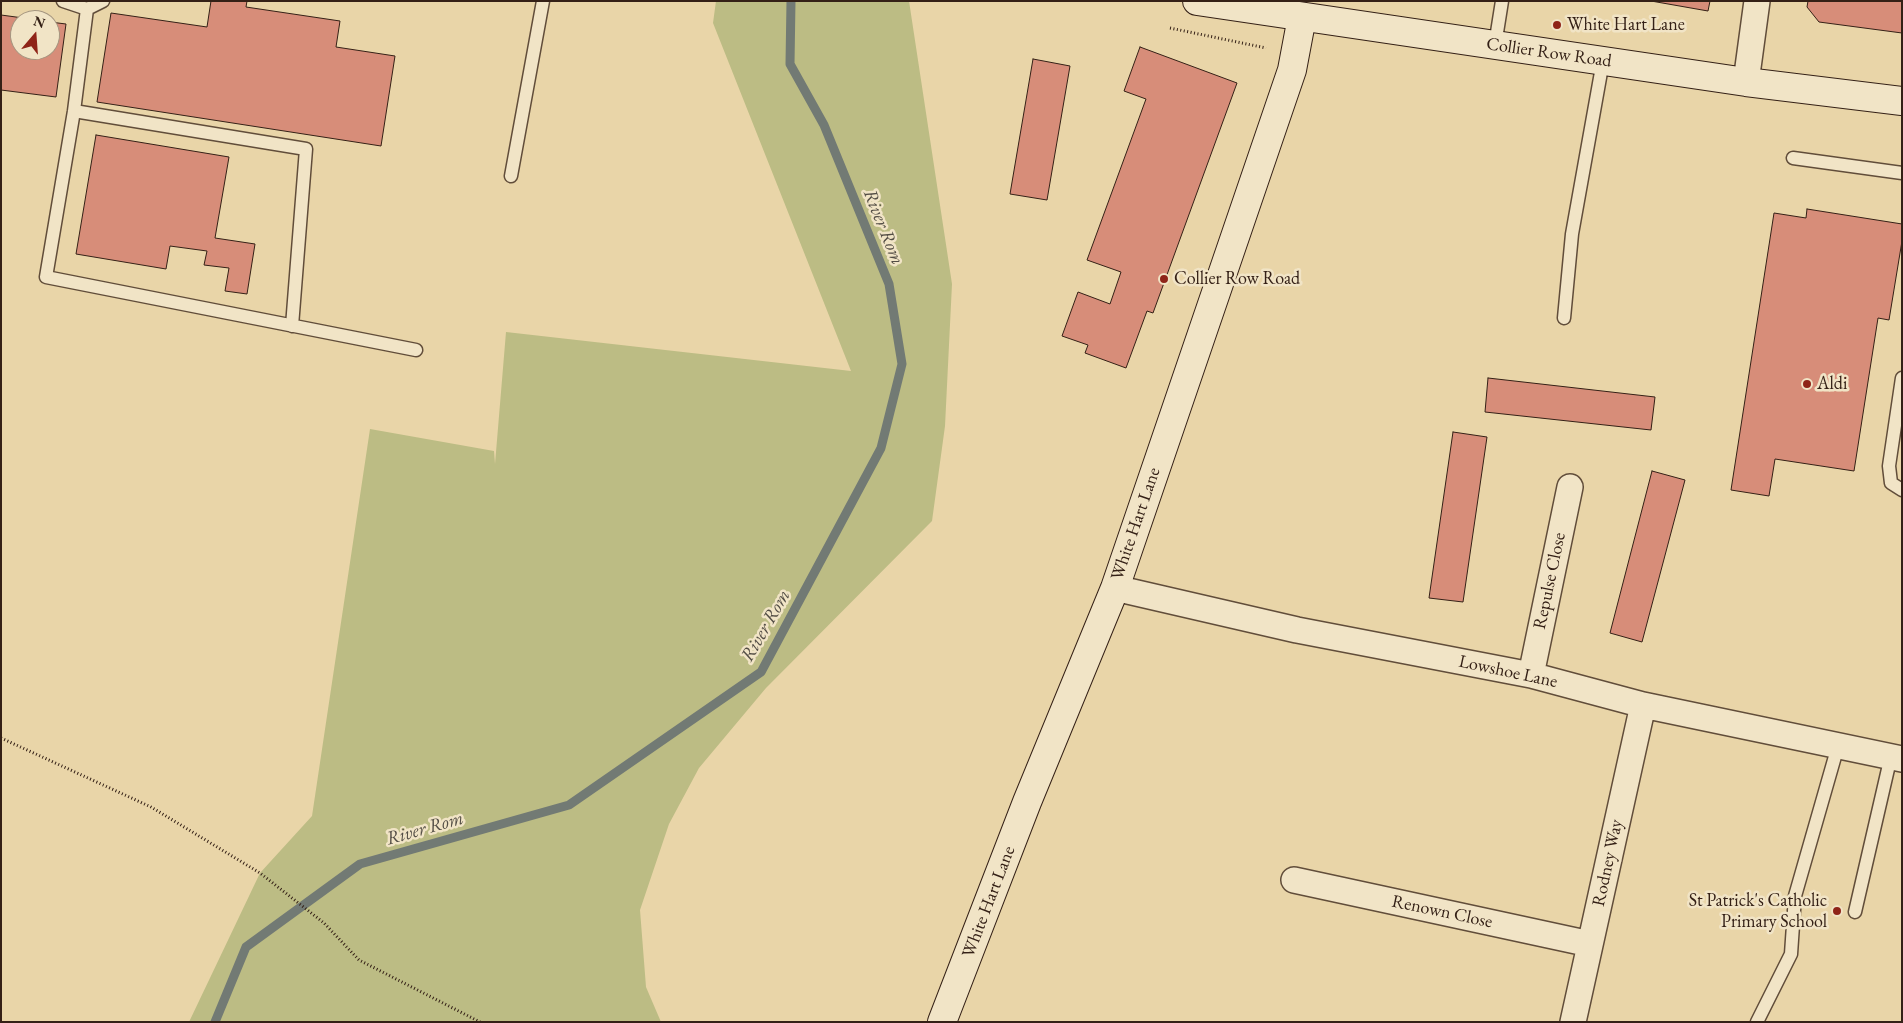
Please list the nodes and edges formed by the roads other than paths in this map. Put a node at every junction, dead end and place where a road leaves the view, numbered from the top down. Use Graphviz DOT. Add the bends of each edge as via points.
graph roads {
  1 [pos="63,1"];
  2 [pos="103,1"];
  3 [pos="544,1"];
  4 [pos="1502,1"];
  5 [pos="1757,1"];
  6 [pos="1213,2"];
  7 [pos="87,9"];
  8 [pos="1302,17"];
  9 [pos="1495,45"];
  10 [pos="1603,61"];
  11 [pos="1746,82"];
  12 [pos="1902,101"];
  13 [pos="74,111"];
  14 [pos="1793,158"];
  15 [pos="1902,173"];
  16 [pos="511,176"];
  17 [pos="1564,318"];
  18 [pos="292,326"];
  19 [pos="416,350"];
  20 [pos="1902,378"];
  21 [pos="1570,486"];
  22 [pos="1902,490"];
  23 [pos="1114,588"];
  24 [pos="1531,674"];
  25 [pos="1643,705"];
  26 [pos="1838,746"];
  27 [pos="1896,758"];
  28 [pos="1294,880"];
  29 [pos="1855,912"];
  30 [pos="1590,944"];
  31 [pos="942,1022"];
  32 [pos="1573,1022"];
  33 [pos="1758,1022"];
  1 -- 7 [label="lane"];
  2 -- 7 [label="lane"];
  3 -- 16 [label="lane"];
  4 -- 9 [label="lane"];
  5 -- 11 [label="street"];
  6 -- 8 [label="street, Collier Row Road"];
  7 -- 13 [label="lane"];
  8 -- 9 [label="street, Collier Row Road"];
  8 -- 23 [label="street, White Hart Lane" via="1292,70"];
  9 -- 10 [label="street, Collier Row Road"];
  10 -- 11 [label="street, Collier Row Road"];
  10 -- 17 [label="lane" via="1572,234"];
  11 -- 12 [label="street, Collier Row Road"];
  13 -- 18 [label="lane" via="306,149"];
  13 -- 18 [label="lane" via="46,276"];
  14 -- 15 [label="lane"];
  18 -- 19 [label="lane"];
  20 -- 22 [label="lane" via="1889,466 1891,483"];
  21 -- 24 [label="street, Repulse Close"];
  23 -- 24 [label="street, Lowshoe Lane" via="1297,630"];
  23 -- 31 [label="street, White Hart Lane"];
  24 -- 25 [label="street, Lowshoe Lane"];
  25 -- 26 [label="street, Lowshoe Lane"];
  25 -- 30 [label="street, Rodney Way"];
  26 -- 27 [label="street, Lowshoe Lane"];
  26 -- 33 [label="lane" via="1795,896 1791,954"];
  27 -- 29 [label="lane"];
  28 -- 30 [label="street, Renown Close"];
  30 -- 32 [label="street, Rodney Way"];
}
